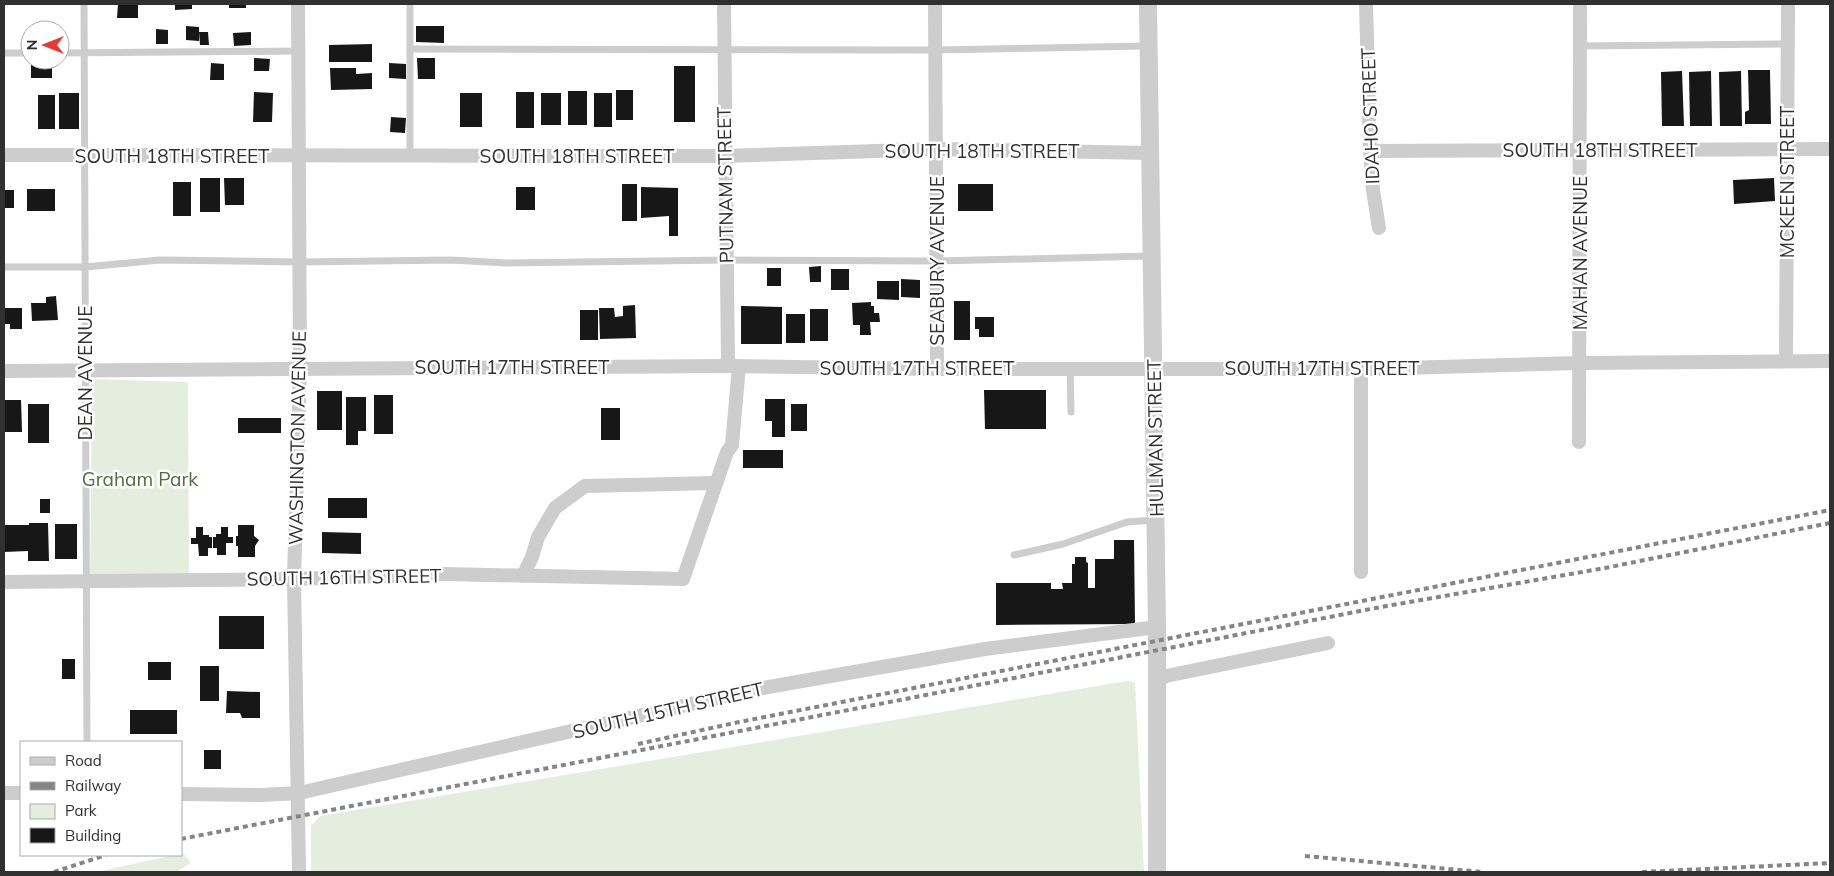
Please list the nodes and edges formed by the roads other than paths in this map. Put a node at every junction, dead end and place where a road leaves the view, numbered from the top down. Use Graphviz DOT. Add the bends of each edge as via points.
graph roads {
  1 [pos="84,4"];
  2 [pos="298,4"];
  3 [pos="410,4"];
  4 [pos="724,4"];
  5 [pos="934,4"];
  6 [pos="1148,4"];
  7 [pos="1366,4"];
  8 [pos="1580,4"];
  9 [pos="1788,4"];
  10 [pos="1787,44"];
  11 [pos="1149,46"];
  12 [pos="1580,46"];
  13 [pos="410,49"];
  14 [pos="724,50"];
  15 [pos="935,50"];
  16 [pos="299,51"];
  17 [pos="4,53"];
  18 [pos="20,53"];
  19 [pos="70,53"];
  20 [pos="84,54"];
  21 [pos="1830,148"];
  22 [pos="936,149"];
  23 [pos="1787,149"];
  24 [pos="1580,150"];
  25 [pos="1370,151"];
  26 [pos="1150,153"];
  27 [pos="4,155"];
  28 [pos="84,156"];
  29 [pos="299,156"];
  30 [pos="410,156"];
  31 [pos="724,156"];
  32 [pos="1379,228"];
  33 [pos="1152,256"];
  34 [pos="726,260"];
  35 [pos="937,261"];
  36 [pos="300,262"];
  37 [pos="4,267"];
  38 [pos="85,267"];
  39 [pos="1786,361"];
  40 [pos="1830,361"];
  41 [pos="1579,363"];
  42 [pos="734,366"];
  43 [pos="300,368"];
  44 [pos="1070,368"];
  45 [pos="1154,368"];
  46 [pos="938,369"];
  47 [pos="1362,369"];
  48 [pos="4,371"];
  49 [pos="85,371"];
  50 [pos="1070,412"];
  51 [pos="1579,442"];
  52 [pos="715,483"];
  53 [pos="1156,520"];
  54 [pos="1014,555"];
  55 [pos="1362,572"];
  56 [pos="522,576"];
  57 [pos="294,579"];
  58 [pos="683,579"];
  59 [pos="4,582"];
  60 [pos="86,582"];
  61 [pos="1157,627"];
  62 [pos="1328,644"];
  63 [pos="1158,681"];
  64 [pos="87,741"];
  65 [pos="4,793"];
  66 [pos="20,793"];
  67 [pos="299,793"];
  68 [pos="182,794"];
  69 [pos="299,872"];
  70 [pos="1157,872"];
  1 -- 20 [label="lane, DEAN AVENUE"];
  2 -- 16 [label="street, WASHINGTON AVENUE"];
  3 -- 13 [label="lane"];
  4 -- 14 [label="street, PUTNAM STREET"];
  5 -- 15 [label="street, SEABURY AVENUE"];
  6 -- 11 [label="street, HULMAN STREET"];
  7 -- 25 [label="street, IDAHO STREET"];
  8 -- 12 [label="street, MAHAN AVENUE"];
  9 -- 10 [label="street, MCKEEN STREET"];
  10 -- 12 [label="lane"];
  10 -- 23 [label="street, MCKEEN STREET"];
  11 -- 15 [label="lane"];
  11 -- 26 [label="street, HULMAN STREET"];
  12 -- 24 [label="street, MAHAN AVENUE"];
  13 -- 14 [label="lane"];
  13 -- 30 [label="lane"];
  14 -- 15 [label="lane"];
  14 -- 31 [label="street, PUTNAM STREET"];
  15 -- 22 [label="street, SEABURY AVENUE"];
  16 -- 20 [label="lane"];
  16 -- 29 [label="street, WASHINGTON AVENUE"];
  17 -- 18 [label="lane"];
  19 -- 20 [label="lane"];
  20 -- 28 [label="lane, DEAN AVENUE"];
  21 -- 23 [label="street, SOUTH 18TH STREET"];
  22 -- 26 [label="street, SOUTH 18TH STREET"];
  22 -- 31 [label="street, SOUTH 18TH STREET"];
  22 -- 35 [label="street, SEABURY AVENUE"];
  23 -- 24 [label="street, SOUTH 18TH STREET"];
  23 -- 39 [label="street, MCKEEN STREET"];
  24 -- 25 [label="street, SOUTH 18TH STREET"];
  24 -- 41 [label="street, MAHAN AVENUE"];
  25 -- 32 [label="street, IDAHO STREET"];
  26 -- 33 [label="street, HULMAN STREET"];
  27 -- 28 [label="street, SOUTH 18TH STREET"];
  28 -- 29 [label="street, SOUTH 18TH STREET"];
  28 -- 38 [label="lane, DEAN AVENUE"];
  29 -- 30 [label="street, SOUTH 18TH STREET"];
  29 -- 36 [label="street, WASHINGTON AVENUE"];
  30 -- 31 [label="street, SOUTH 18TH STREET"];
  31 -- 34 [label="street, PUTNAM STREET"];
  33 -- 35 [label="lane"];
  33 -- 45 [label="street, HULMAN STREET"];
  34 -- 35 [label="lane"];
  34 -- 36 [label="lane"];
  34 -- 42 [label="street, PUTNAM STREET"];
  35 -- 46 [label="street, SEABURY AVENUE"];
  36 -- 38 [label="lane" via="160,260"];
  36 -- 43 [label="street, WASHINGTON AVENUE"];
  37 -- 38 [label="lane"];
  38 -- 49 [label="lane, DEAN AVENUE"];
  39 -- 40 [label="street, SOUTH 17TH STREET"];
  39 -- 41 [label="street, SOUTH 17TH STREET"];
  41 -- 47 [label="street, SOUTH 17TH STREET"];
  41 -- 51 [label="street, MAHAN AVENUE"];
  42 -- 43 [label="street, SOUTH 17TH STREET"];
  42 -- 46 [label="street, SOUTH 17TH STREET"];
  42 -- 52 [label="street, PUTNAM STREET" via="732,445"];
  43 -- 49 [label="street, SOUTH 17TH STREET"];
  43 -- 57 [label="street, WASHINGTON AVENUE"];
  44 -- 45 [label="street, SOUTH 17TH STREET"];
  44 -- 46 [label="street, SOUTH 17TH STREET"];
  44 -- 50 [label="lane"];
  45 -- 47 [label="street, SOUTH 17TH STREET"];
  45 -- 53 [label="street, HULMAN STREET"];
  47 -- 55 [label="street"];
  48 -- 49 [label="street, SOUTH 17TH STREET"];
  49 -- 60 [label="lane, DEAN AVENUE"];
  52 -- 56 [label="street" via="585,486 555,508 538,537"];
  52 -- 58 [label="street, PUTNAM STREET"];
  53 -- 54 [label="lane" via="1126,522 1062,544"];
  53 -- 61 [label="street, HULMAN STREET"];
  56 -- 57 [label="street, SOUTH 16TH STREET" via="444,574"];
  56 -- 58 [label="street, SOUTH 16TH STREET"];
  57 -- 60 [label="street, SOUTH 16TH STREET"];
  57 -- 67 [label="street, WASHINGTON AVENUE"];
  59 -- 60 [label="street, SOUTH 16TH STREET"];
  60 -- 64 [label="lane, DEAN AVENUE"];
  61 -- 63 [label="street, HULMAN STREET"];
  61 -- 67 [label="street, SOUTH 15TH STREET" via="985,648 757,689"];
  62 -- 63 [label="street" via="1166,676"];
  63 -- 70 [label="street, HULMAN STREET"];
  65 -- 66 [label="street"];
  67 -- 68 [label="street, SOUTH 15TH STREET"];
  67 -- 69 [label="street, WASHINGTON AVENUE"];
}
